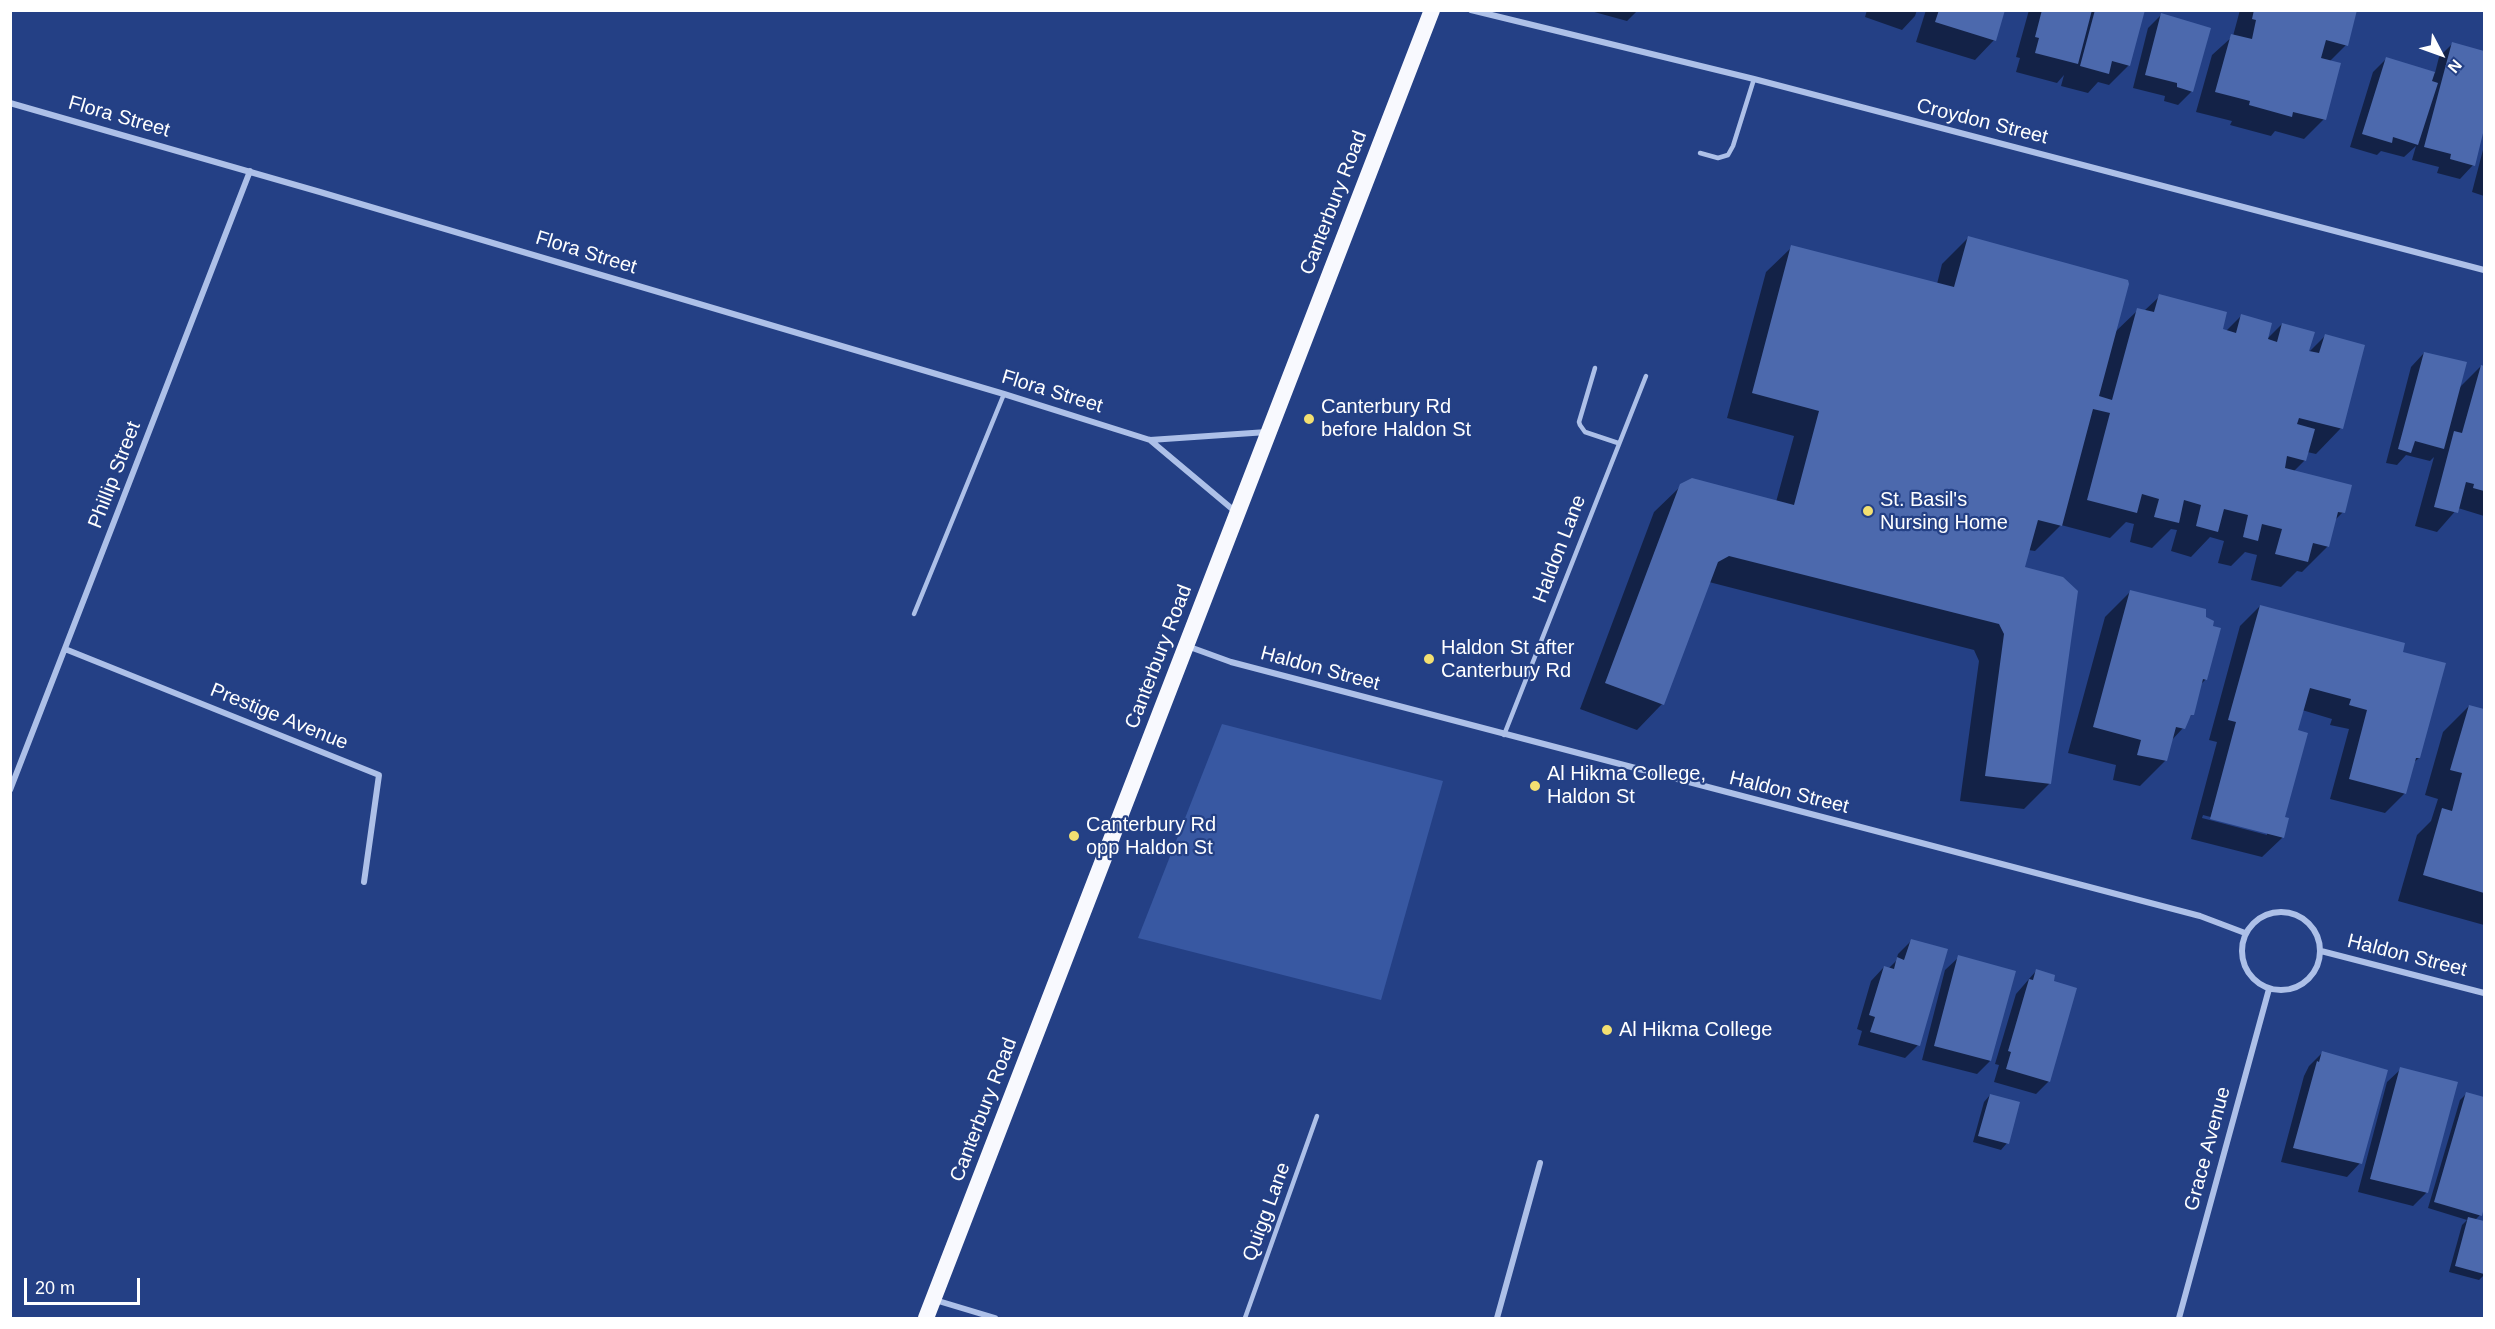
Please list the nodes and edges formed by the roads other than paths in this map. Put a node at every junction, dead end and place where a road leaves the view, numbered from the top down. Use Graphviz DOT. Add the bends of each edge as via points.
graph roads {
  1 [pos="1432,10"];
  2 [pos="1471,10"];
  3 [pos="1754,80"];
  4 [pos="10,103"];
  5 [pos="1700,153"];
  6 [pos="250,171"];
  7 [pos="2484,270"];
  8 [pos="1595,368"];
  9 [pos="1646,376"];
  10 [pos="1004,394"];
  11 [pos="1268,432"];
  12 [pos="1150,440"];
  13 [pos="1618,443"];
  14 [pos="1237,513"];
  15 [pos="914,614"];
  16 [pos="1186,646"];
  17 [pos="65,650"];
  18 [pos="1504,735"];
  19 [pos="10,790"];
  20 [pos="364,882"];
  21 [pos="2246,933"];
  22 [pos="2321,951"];
  23 [pos="2270,989"];
  24 [pos="2484,993"];
  25 [pos="1317,1116"];
  26 [pos="1540,1163"];
  27 [pos="933,1299"];
  28 [pos="926,1318"];
  29 [pos="995,1318"];
  30 [pos="1245,1318"];
  31 [pos="1497,1318"];
  32 [pos="2179,1318"];
  1 -- 11 [label="highway, Canterbury Road"];
  2 -- 3 [label="street, Croydon Street"];
  3 -- 5 [label="lane" via="1728,155 1718,158"];
  3 -- 7 [label="street, Croydon Street"];
  4 -- 6 [label="street, Flora Street"];
  6 -- 10 [label="street, Flora Street"];
  6 -- 17 [label="street, Phillip Street"];
  8 -- 13 [label="lane" via="1579,422 1585,432"];
  9 -- 13 [label="lane, Haldon Lane"];
  10 -- 12 [label="street, Flora Street"];
  10 -- 15 [label="lane"];
  11 -- 12 [label="street, Flora Street"];
  11 -- 14 [label="highway, Canterbury Road"];
  12 -- 14 [label="street, Flora Street"];
  13 -- 18 [label="lane, Haldon Lane"];
  14 -- 16 [label="highway, Canterbury Road"];
  16 -- 18 [label="street, Haldon Street" via="1231,663"];
  16 -- 27 [label="highway, Canterbury Road"];
  17 -- 19 [label="street, Phillip Street"];
  17 -- 20 [label="street, Prestige Avenue" via="380,775"];
  18 -- 21 [label="street, Haldon Street" via="2200,916"];
  21 -- 22 [label="street" via="2265,915 2290,913 2312,926"];
  21 -- 23 [label="street" via="2241,946 2245,967 2257,983"];
  22 -- 23 [label="street" via="2313,974 2305,983 2288,990"];
  22 -- 24 [label="street, Haldon Street"];
  23 -- 32 [label="street, Grace Avenue"];
  25 -- 30 [label="lane, Quigg Lane"];
  26 -- 31 [label="street"];
  27 -- 28 [label="highway, Canterbury Road"];
  27 -- 29 [label="street"];
}
